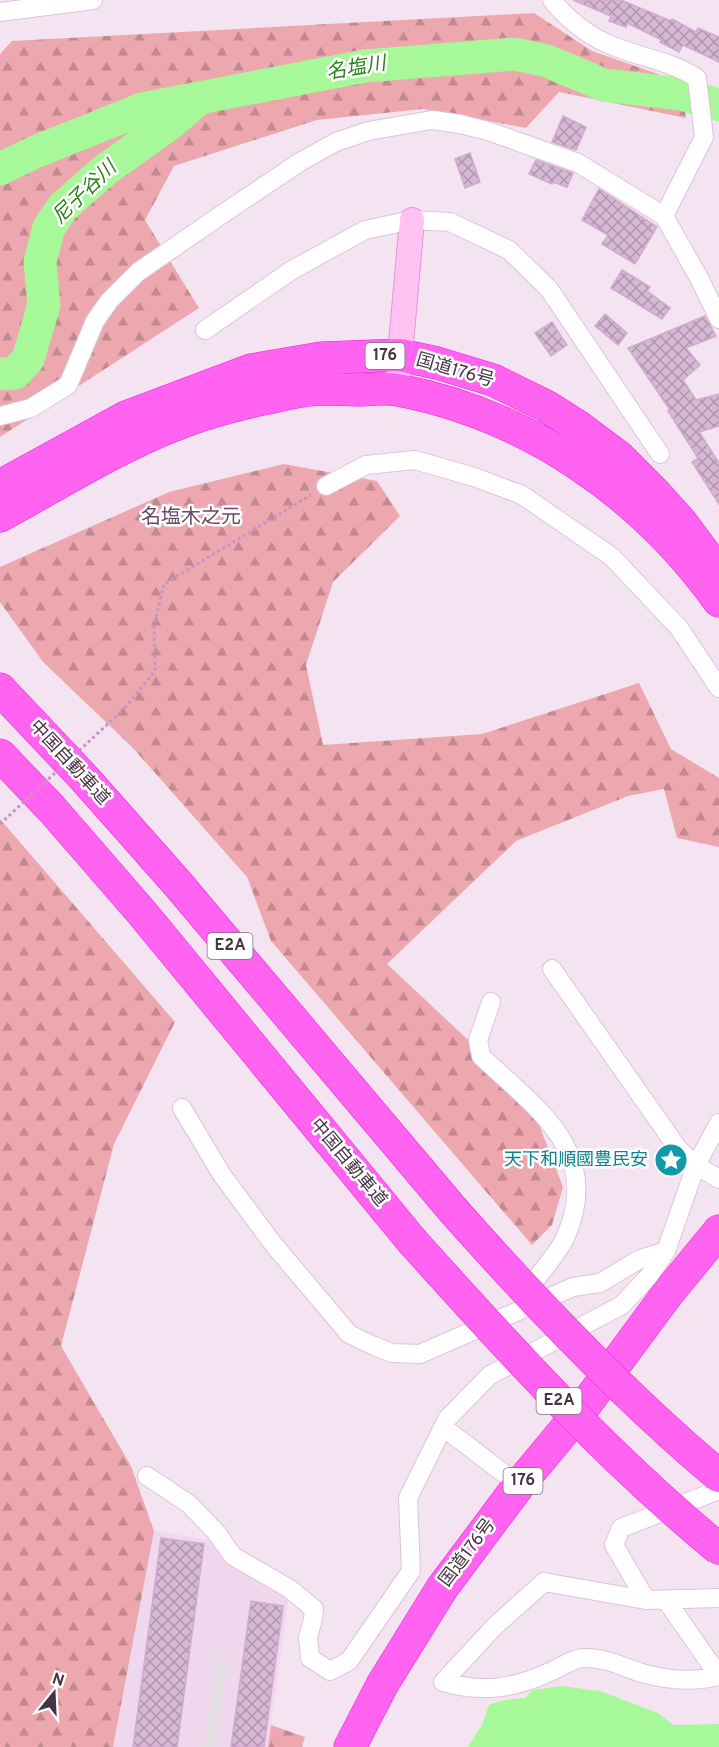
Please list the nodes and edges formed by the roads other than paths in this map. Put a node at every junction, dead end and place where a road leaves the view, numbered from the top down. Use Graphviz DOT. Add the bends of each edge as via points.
graph roads {
  1 [pos="93,0"];
  2 [pos="552,0"];
  3 [pos="0,12"];
  4 [pos="664,216"];
  5 [pos="412,220"];
  6 [pos="719,320"];
  7 [pos="205,330"];
  8 [pos="400,355"];
  9 [pos="396,389"];
  10 [pos="0,416"];
  11 [pos="660,454"];
  12 [pos="0,486"];
  13 [pos="326,486"];
  14 [pos="0,516"];
  15 [pos="719,573"];
  16 [pos="719,601"];
  17 [pos="719,688"];
  18 [pos="0,689"];
  19 [pos="0,755"];
  20 [pos="552,969"];
  21 [pos="491,1002"];
  22 [pos="182,1108"];
  23 [pos="719,1123"];
  24 [pos="696,1165"];
  25 [pos="719,1179"];
  26 [pos="719,1230"];
  27 [pos="666,1251"];
  28 [pos="509,1315"];
  29 [pos="444,1427"];
  30 [pos="147,1476"];
  31 [pos="719,1476"];
  32 [pos="519,1485"];
  33 [pos="719,1490"];
  34 [pos="719,1549"];
  35 [pos="719,1598"];
  36 [pos="646,1600"];
  37 [pos="666,1600"];
  38 [pos="719,1676"];
  39 [pos="350,1747"];
  1 -- 3 [label="street"];
  2 -- 4 [label="street" via="562,14 605,43 683,69 697,78 704,137"];
  4 -- 6 [label="street"];
  4 -- 10 [label="street" via="578,163 488,131 432,120 368,131 336,142 300,162 138,272 95,321 68,386 31,408"];
  5 -- 7 [label="street" via="365,230 292,270"];
  5 -- 8 [label="street"];
  5 -- 11 [label="street" via="450,222 509,250 549,289"];
  8 -- 9 [label="street"];
  8 -- 12 [label="highway, 国道176号 / 176" via="321,358 251,370 126,417"];
  8 -- 15 [label="highway, 国道176号 / 176" via="493,380 579,427 619,457 656,493"];
  9 -- 14 [label="highway, 国道176号 / 176" via="307,390 202,415 135,442"];
  9 -- 16 [label="highway, 国道176号 / 176" via="501,422 539,439 589,471 638,509 672,543"];
  13 -- 17 [label="street" via="366,465 415,460 522,495 612,557 679,628"];
  18 -- 31 [label="highway, 中国自動車道 / E2A, bridge" via="177,883 519,1284 598,1366"];
  19 -- 34 [label="highway, 中国自動車道 / E2A, bridge" via="135,905 412,1241 494,1333 569,1411"];
  20 -- 24 [label="street" via="679,1150"];
  21 -- 28 [label="street" via="478,1040 481,1056 553,1125 570,1152 576,1180 575,1207 565,1238"];
  22 -- 28 [label="street" via="222,1174 274,1245 349,1334 392,1353 420,1354"];
  23 -- 24 [label="street"];
  24 -- 25 [label="street"];
  24 -- 27 [label="street"];
  26 -- 32 [label="highway, 国道176号 / 176"];
  27 -- 28 [label="street" via="640,1259 600,1282 573,1287"];
  27 -- 29 [label="street" via="622,1305 490,1375 447,1419"];
  29 -- 30 [label="street" via="408,1498 411,1571 349,1661 330,1671 310,1658 308,1637 314,1609 290,1589 233,1556 189,1504"];
  29 -- 32 [label="street"];
  32 -- 39 [label="highway, 国道176号 / 176" via="442,1588 382,1685"];
  33 -- 36 [label="street" via="621,1528 614,1545"];
  35 -- 37 [label="street"];
  36 -- 37 [label="street"];
  36 -- 38 [label="street" via="544,1582 495,1626 443,1682 482,1690 519,1685 581,1658 600,1659 664,1677 700,1680"];
  37 -- 38 [label="street"];
}
